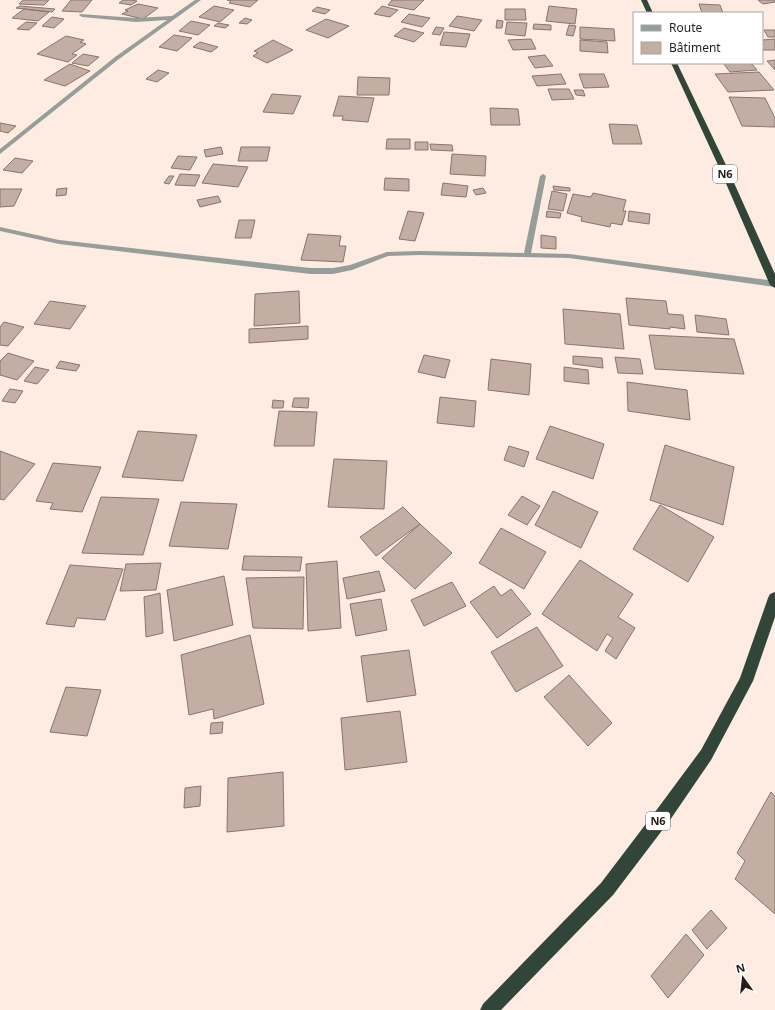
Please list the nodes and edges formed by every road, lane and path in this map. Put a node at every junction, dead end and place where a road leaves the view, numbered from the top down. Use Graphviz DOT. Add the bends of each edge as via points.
graph roads {
  1 [pos="198,0"];
  2 [pos="644,0"];
  3 [pos="650,12"];
  4 [pos="82,15"];
  5 [pos="173,18"];
  6 [pos="674,64"];
  7 [pos="0,152"];
  8 [pos="543,176"];
  9 [pos="0,229"];
  10 [pos="527,256"];
  11 [pos="775,285"];
  12 [pos="775,598"];
  13 [pos="490,1010"];
  1 -- 5 [label="street"];
  2 -- 3 [label="highway"];
  4 -- 5 [label="street" via="136,20"];
  5 -- 7 [label="street" via="117,58"];
  6 -- 11 [label="highway, N6"];
  8 -- 10 [label="street"];
  9 -- 10 [label="street" via="59,242 310,271 333,271 352,267 387,254"];
  10 -- 11 [label="street" via="593,258"];
  12 -- 13 [label="highway, N6" via="746,680 706,755 607,889"];
}
